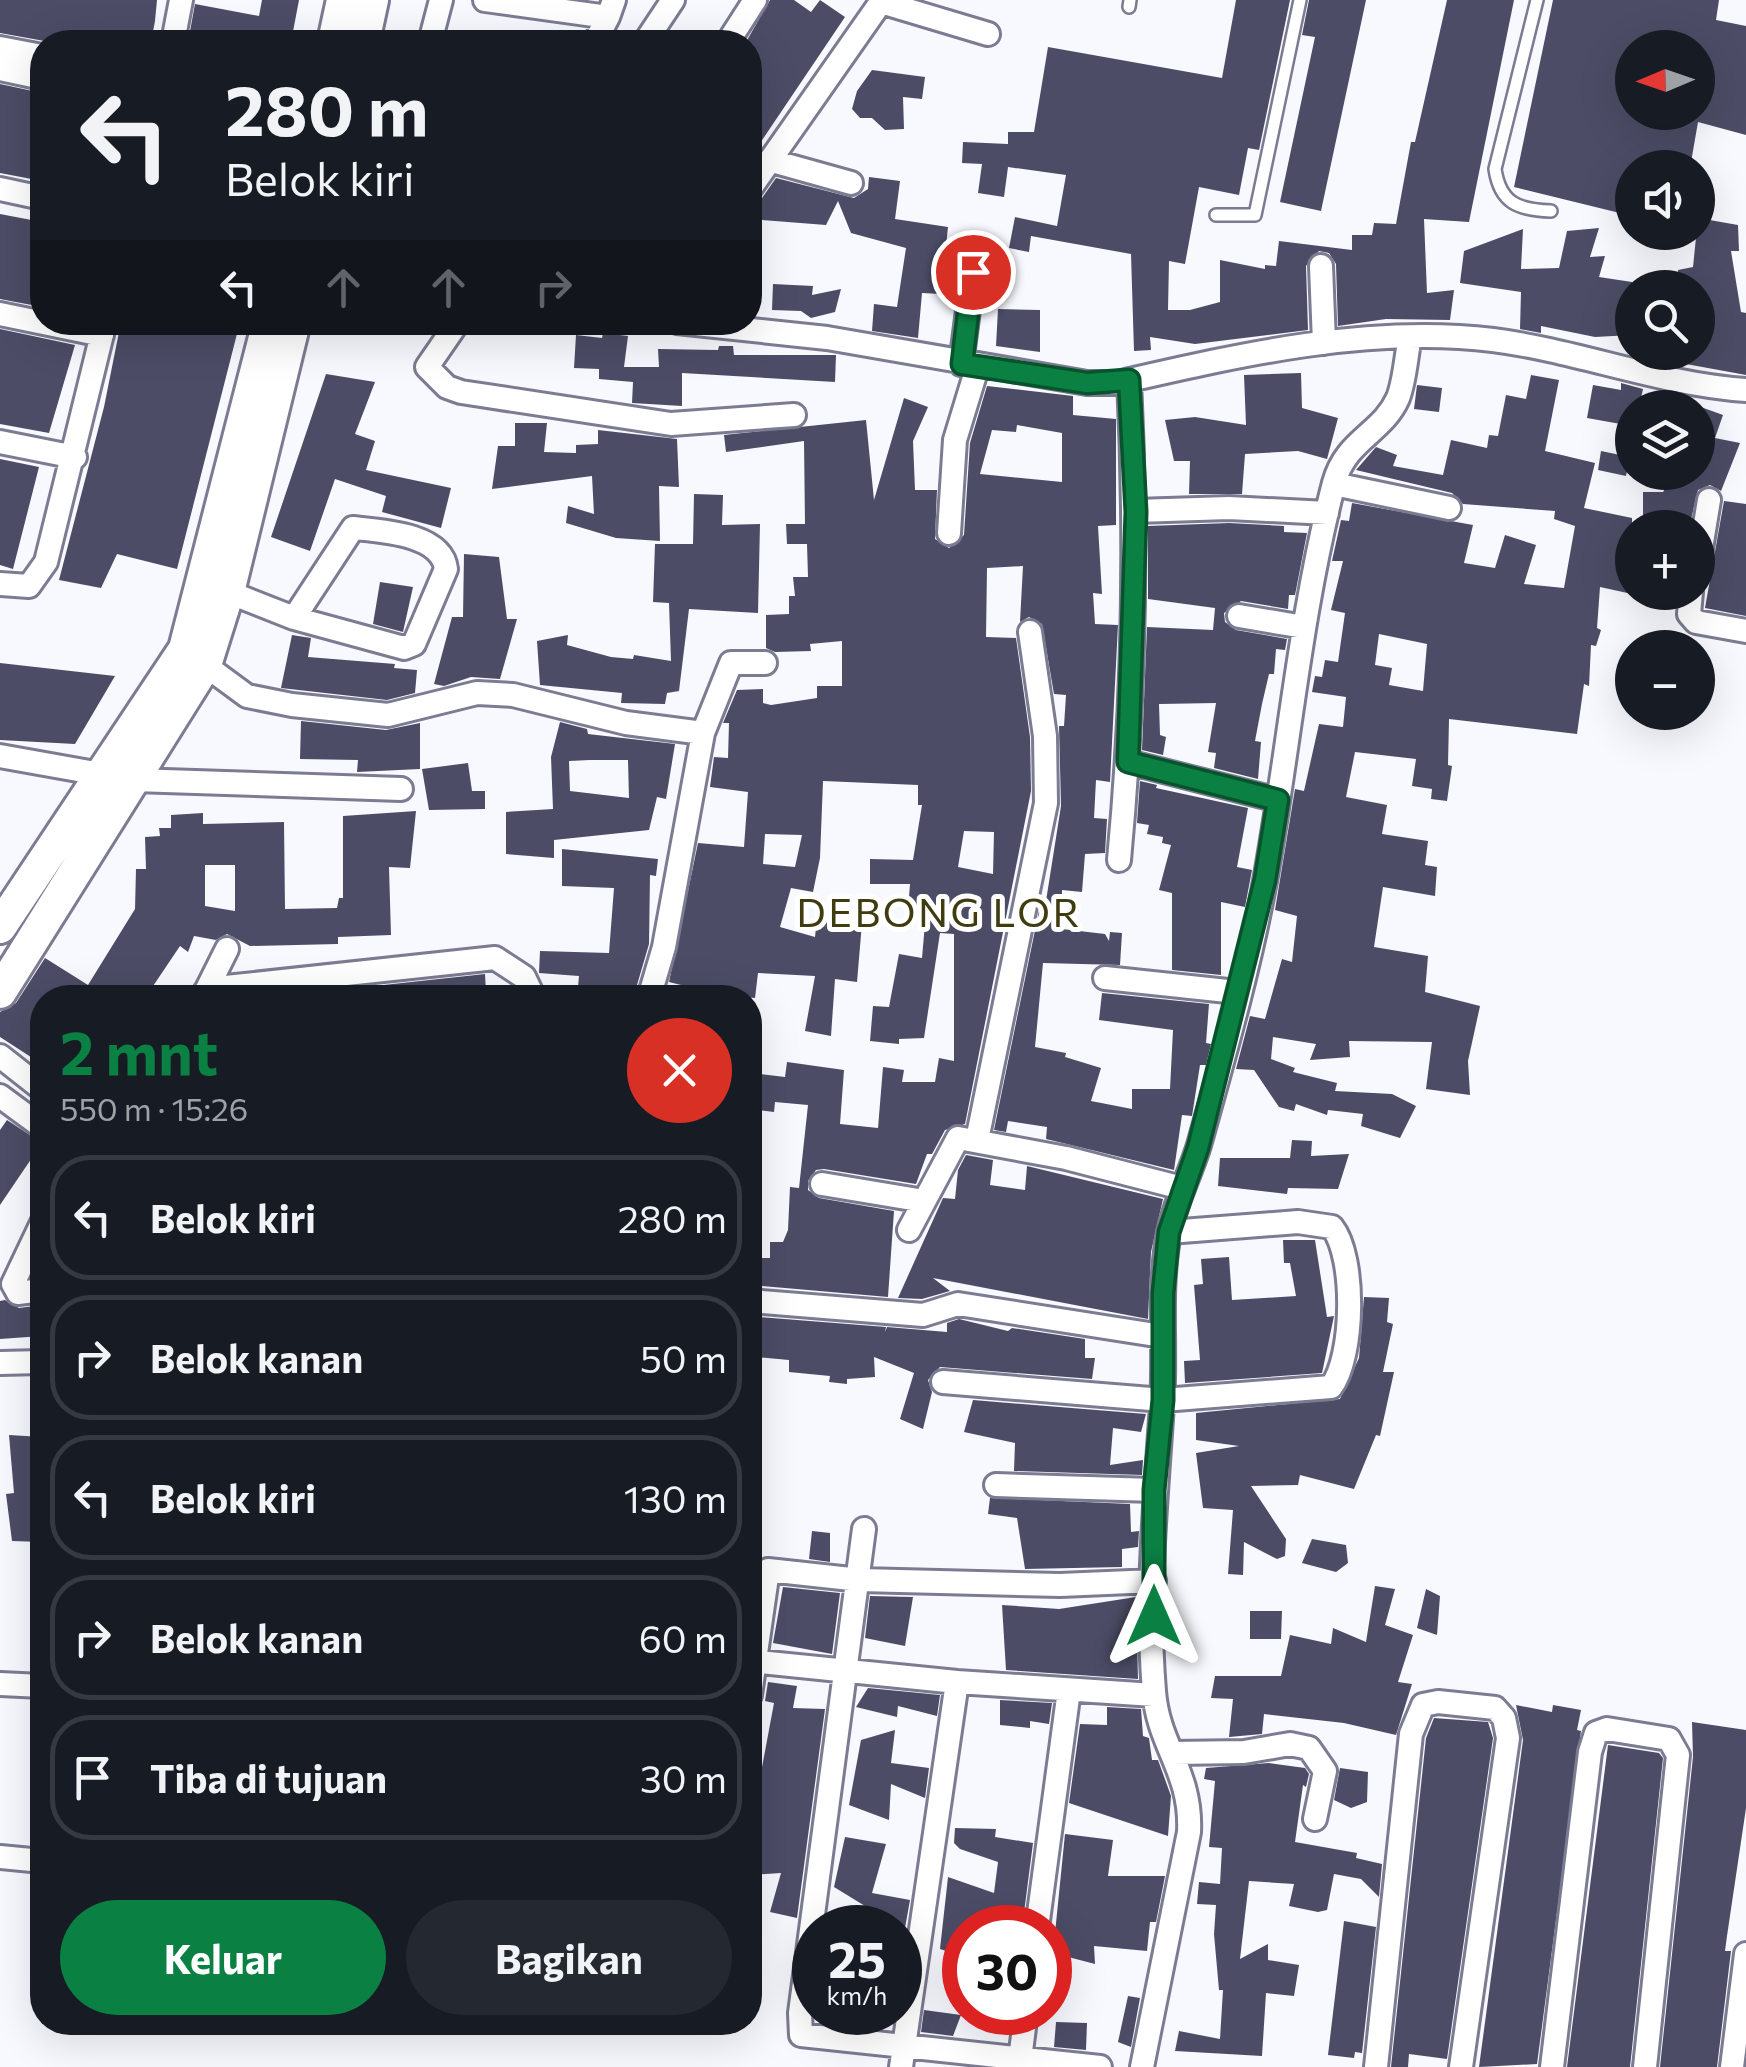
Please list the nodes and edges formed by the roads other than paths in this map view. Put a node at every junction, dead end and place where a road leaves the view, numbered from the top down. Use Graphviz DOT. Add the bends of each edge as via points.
graph roads {
  1 [pos="181,0"];
  2 [pos="344,0"];
  3 [pos="372,0"];
  4 [pos="441,0"];
  5 [pos="484,0"];
  6 [pos="673,0"];
  7 [pos="755,0"];
  8 [pos="1300,0"];
  9 [pos="1538,0"];
  10 [pos="876,1"];
  11 [pos="517,2"];
  12 [pos="611,9"];
  13 [pos="175,30"];
  14 [pos="337,30"];
  15 [pos="365,30"];
  16 [pos="433,30"];
  17 [pos="653,30"];
  18 [pos="736,30"];
  19 [pos="988,34"];
  20 [pos="0,48"];
  21 [pos="30,62"];
  22 [pos="30,66"];
  23 [pos="0,70"];
  24 [pos="772,162"];
  25 [pos="762,175"];
  26 [pos="851,183"];
  27 [pos="0,189"];
  28 [pos="30,195"];
  29 [pos="1551,212"];
  30 [pos="1216,215"];
  31 [pos="1321,266"];
  32 [pos="973,272"];
  33 [pos="0,314"];
  34 [pos="30,318"];
  35 [pos="762,331"];
  36 [pos="103,335"];
  37 [pos="266,335"];
  38 [pos="291,335"];
  39 [pos="449,335"];
  40 [pos="1410,337"];
  41 [pos="1324,342"];
  42 [pos="969,366"];
  43 [pos="1129,380"];
  44 [pos="1746,390"];
  45 [pos="794,415"];
  46 [pos="0,442"];
  47 [pos="74,457"];
  48 [pos="1334,484"];
  49 [pos="1709,500"];
  50 [pos="1449,508"];
  51 [pos="1707,510"];
  52 [pos="1136,512"];
  53 [pos="1327,513"];
  54 [pos="949,532"];
  55 [pos="0,584"];
  56 [pos="228,592"];
  57 [pos="1692,610"];
  58 [pos="1240,616"];
  59 [pos="294,618"];
  60 [pos="1304,627"];
  61 [pos="1746,631"];
  62 [pos="1030,632"];
  63 [pos="195,657"];
  64 [pos="766,663"];
  65 [pos="703,732"];
  66 [pos="0,756"];
  67 [pos="1128,762"];
  68 [pos="100,773"];
  69 [pos="134,780"];
  70 [pos="401,789"];
  71 [pos="1278,800"];
  72 [pos="1118,860"];
  73 [pos="0,928"];
  74 [pos="227,948"];
  75 [pos="1106,978"];
  76 [pos="208,985"];
  77 [pos="271,985"];
  78 [pos="528,985"];
  79 [pos="652,985"];
  80 [pos="0,992"];
  81 [pos="1237,992"];
  82 [pos="0,1056"];
  83 [pos="30,1080"];
  84 [pos="0,1096"];
  85 [pos="30,1118"];
  86 [pos="977,1140"];
  87 [pos="822,1184"];
  88 [pos="1182,1188"];
  89 [pos="924,1201"];
  90 [pos="910,1230"];
  91 [pos="1169,1232"];
  92 [pos="30,1248"];
  93 [pos="30,1292"];
  94 [pos="762,1302"];
  95 [pos="1162,1336"];
  96 [pos="30,1363"];
  97 [pos="0,1364"];
  98 [pos="942,1382"];
  99 [pos="1163,1400"];
  100 [pos="996,1484"];
  101 [pos="1154,1490"];
  102 [pos="864,1530"];
  103 [pos="860,1580"];
  104 [pos="1154,1582"];
  105 [pos="762,1604"];
  106 [pos="762,1662"];
  107 [pos="844,1672"];
  108 [pos="957,1682"];
  109 [pos="0,1684"];
  110 [pos="30,1685"];
  111 [pos="1068,1690"];
  112 [pos="1154,1695"];
  113 [pos="1172,1753"];
  114 [pos="1315,1820"];
  115 [pos="0,1857"];
  116 [pos="30,1861"];
  117 [pos="1040,1905"];
  118 [pos="1746,1954"];
  119 [pos="1023,2035"];
  120 [pos="903,2057"];
  121 [pos="1019,2063"];
  122 [pos="1100,2067"];
  123 [pos="1142,2067"];
  124 [pos="1376,2067"];
  125 [pos="1460,2067"];
  126 [pos="1552,2067"];
  127 [pos="1645,2067"];
  128 [pos="1732,2067"];
  1 -- 13 [label="street"];
  2 -- 14 [label="street"];
  3 -- 15 [label="street"];
  4 -- 16 [label="street"];
  5 -- 11 [label="street"];
  6 -- 17 [label="street"];
  7 -- 18 [label="street"];
  8 -- 30 [label="lane" via="1254,215"];
  9 -- 29 [label="lane" via="1495,169 1506,200"];
  10 -- 19 [label="street"];
  10 -- 24 [label="street"];
  11 -- 12 [label="street"];
  20 -- 21 [label="street"];
  22 -- 23 [label="street"];
  24 -- 25 [label="street"];
  24 -- 26 [label="street"];
  27 -- 28 [label="street"];
  31 -- 41 [label="street"];
  32 -- 42 [label="street"];
  33 -- 34 [label="street"];
  35 -- 42 [label="street"];
  36 -- 47 [label="street"];
  37 -- 63 [label="street"];
  38 -- 56 [label="street" via="262,481"];
  39 -- 45 [label="street" via="428,364 439,380 671,424"];
  40 -- 41 [label="street"];
  40 -- 44 [label="street" via="1494,340 1700,387"];
  40 -- 48 [label="street" via="1398,398 1345,454"];
  41 -- 43 [label="street"];
  42 -- 43 [label="street" via="1087,383"];
  42 -- 54 [label="street" via="954,440"];
  43 -- 52 [label="street"];
  46 -- 47 [label="street"];
  47 -- 55 [label="street" via="38,579 19,588"];
  48 -- 50 [label="street"];
  48 -- 53 [label="street"];
  49 -- 51 [label="street"];
  52 -- 53 [label="street"];
  52 -- 67 [label="street"];
  53 -- 60 [label="street"];
  56 -- 59 [label="street"];
  56 -- 63 [label="street"];
  57 -- 61 [label="street" via="1692,619 1704,626"];
  58 -- 60 [label="street"];
  59 -- 59 [label="street" via="408,647 446,569 444,558 425,542 353,528"];
  60 -- 71 [label="street"];
  62 -- 86 [label="street" via="1046,736 1046,803"];
  63 -- 65 [label="street" via="247,696 292,705 388,715 477,693 513,695 626,723"];
  63 -- 68 [label="street"];
  63 -- 69 [label="street"];
  64 -- 65 [label="street" via="732,662"];
  65 -- 79 [label="street"];
  66 -- 68 [label="street"];
  67 -- 71 [label="street"];
  67 -- 72 [label="street"];
  68 -- 69 [label="street"];
  68 -- 73 [label="street"];
  69 -- 70 [label="street"];
  69 -- 80 [label="street"];
  71 -- 81 [label="street"];
  74 -- 76 [label="street"];
  75 -- 81 [label="street"];
  77 -- 78 [label="street" via="495,958"];
  81 -- 88 [label="street"];
  82 -- 83 [label="street"];
  84 -- 85 [label="street"];
  86 -- 88 [label="street"];
  86 -- 89 [label="street" via="952,1143"];
  87 -- 89 [label="street"];
  88 -- 91 [label="street"];
  89 -- 90 [label="street"];
  91 -- 95 [label="street"];
  91 -- 99 [label="street" via="1298,1222 1332,1227 1348,1284 1347,1336 1331,1387"];
  92 -- 93 [label="street" via="13,1284 18,1293"];
  94 -- 95 [label="street" via="923,1316 958,1304"];
  95 -- 99 [label="street"];
  96 -- 97 [label="street"];
  98 -- 99 [label="street"];
  99 -- 101 [label="street"];
  100 -- 101 [label="street"];
  101 -- 104 [label="street"];
  102 -- 103 [label="street"];
  103 -- 104 [label="street"];
  103 -- 105 [label="street" via="768,1570"];
  103 -- 107 [label="street"];
  104 -- 112 [label="street"];
  106 -- 107 [label="street"];
  107 -- 108 [label="street"];
  107 -- 120 [label="street" via="799,2031 806,2038"];
  108 -- 111 [label="street"];
  108 -- 120 [label="street"];
  109 -- 110 [label="street"];
  111 -- 112 [label="street"];
  111 -- 117 [label="street"];
  112 -- 113 [label="street"];
  113 -- 114 [label="street" via="1309,1748 1325,1771"];
  113 -- 123 [label="street" via="1188,1788 1189,1832"];
  115 -- 116 [label="street"];
  118 -- 128 [label="street"];
  119 -- 121 [label="street"];
  120 -- 121 [label="street"];
  121 -- 122 [label="street"];
  124 -- 125 [label="street" via="1411,1734 1424,1705 1438,1702 1495,1708 1508,1738"];
  126 -- 127 [label="street" via="1590,1752 1596,1733 1607,1729 1670,1739 1678,1754"];
}
